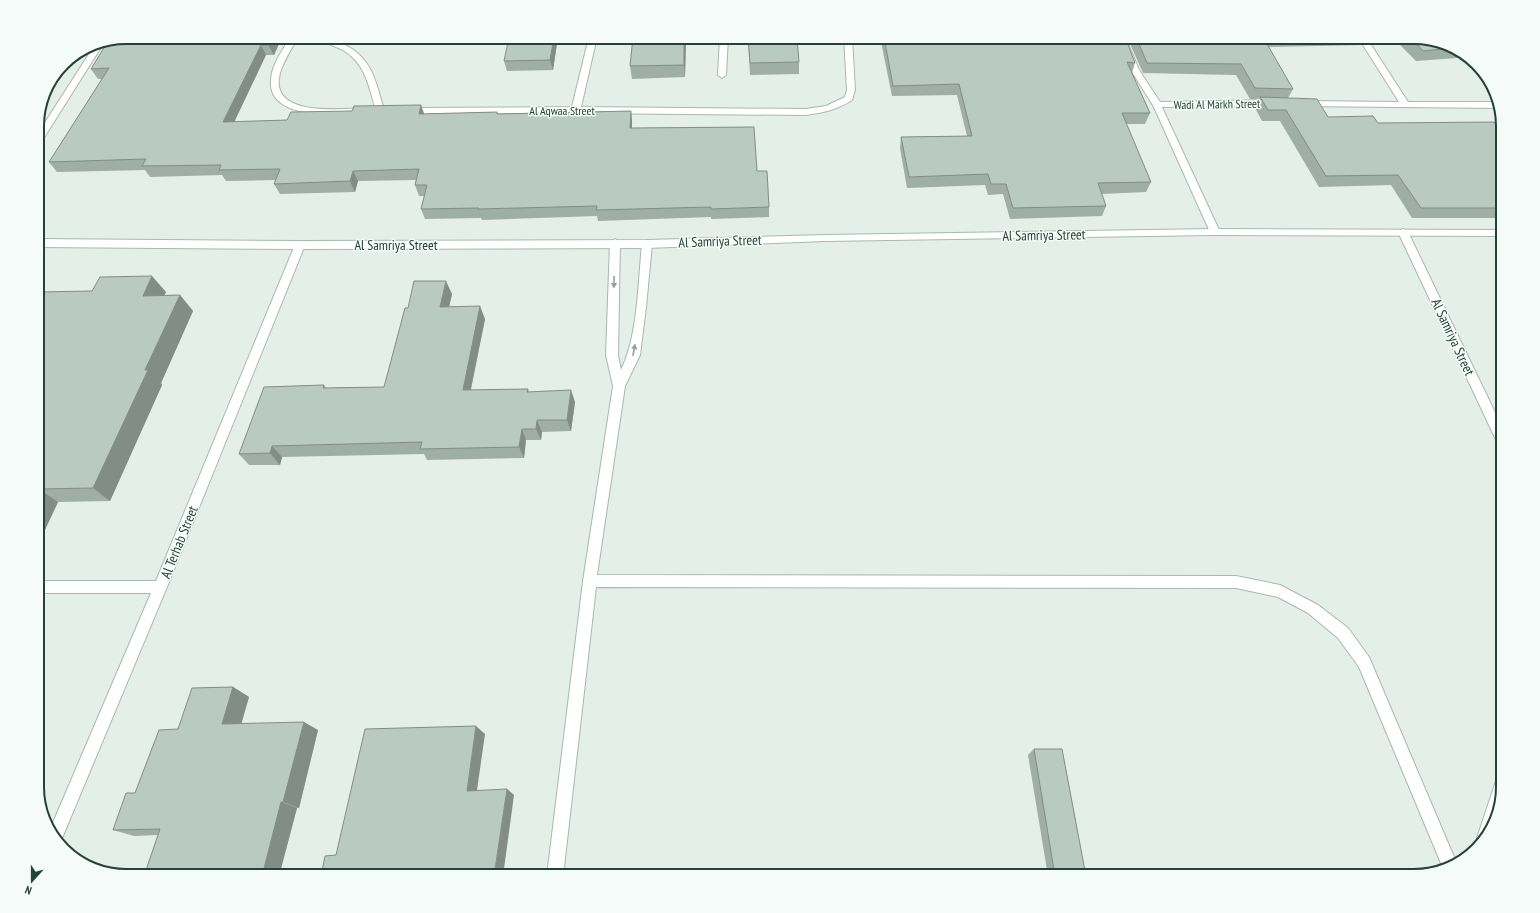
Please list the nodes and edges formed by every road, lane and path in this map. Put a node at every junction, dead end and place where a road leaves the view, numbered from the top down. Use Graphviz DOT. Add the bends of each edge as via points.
graph roads {
  1 [pos="290,44"];
  2 [pos="338,44"];
  3 [pos="591,44"];
  4 [pos="724,44"];
  5 [pos="848,44"];
  6 [pos="1124,44"];
  7 [pos="1366,44"];
  8 [pos="96,50"];
  9 [pos="722,74"];
  10 [pos="1279,103"];
  11 [pos="1295,104"];
  12 [pos="1405,104"];
  13 [pos="1156,105"];
  14 [pos="1493,105"];
  15 [pos="576,110"];
  16 [pos="387,111"];
  17 [pos="44,131"];
  18 [pos="1215,232"];
  19 [pos="1403,232"];
  20 [pos="1496,233"];
  21 [pos="44,243"];
  22 [pos="615,243"];
  23 [pos="647,244"];
  24 [pos="300,246"];
  25 [pos="619,386"];
  26 [pos="1496,427"];
  27 [pos="590,581"];
  28 [pos="44,587"];
  29 [pos="160,587"];
  30 [pos="57,831"];
  31 [pos="1448,861"];
  32 [pos="557,869"];
  1 -- 16 [label="street, Al Aqwaa Street" via="277,71 274,86 280,98 291,106 307,112"];
  2 -- 16 [label="street" via="356,56 367,69"];
  3 -- 15 [label="street"];
  4 -- 9 [label="street"];
  5 -- 15 [label="street, Al Aqwaa Street" via="851,90 849,98 839,106 824,110"];
  6 -- 13 [label="street, Wadi Al Markh Street" via="1135,70"];
  7 -- 12 [label="street"];
  8 -- 17 [label="street"];
  10 -- 13 [label="street, Wadi Al Markh Street"];
  11 -- 12 [label="street"];
  12 -- 14 [label="street"];
  13 -- 18 [label="street"];
  15 -- 16 [label="street, Al Aqwaa Street"];
  18 -- 19 [label="street, Al Samriya Street"];
  18 -- 23 [label="street, Al Samriya Street" via="832,238"];
  19 -- 20 [label="street, Al Samriya Street"];
  19 -- 26 [label="street, Al Samriya Street"];
  21 -- 24 [label="street, Al Samriya Street"];
  22 -- 23 [label="street, Al Samriya Street"];
  22 -- 24 [label="street, Al Samriya Street"];
  22 -- 25 [label="street, one-way" via="612,355"];
  25 -- 23 [label="street, one-way" via="634,355"];
  24 -- 29 [label="street, Al Terhab Street"];
  25 -- 27 [label="street"];
  27 -- 31 [label="street" via="1236,582 1280,591 1313,609 1343,633 1364,662"];
  27 -- 32 [label="street"];
  28 -- 29 [label="street"];
  29 -- 30 [label="street, Al Terhab Street"];
}
